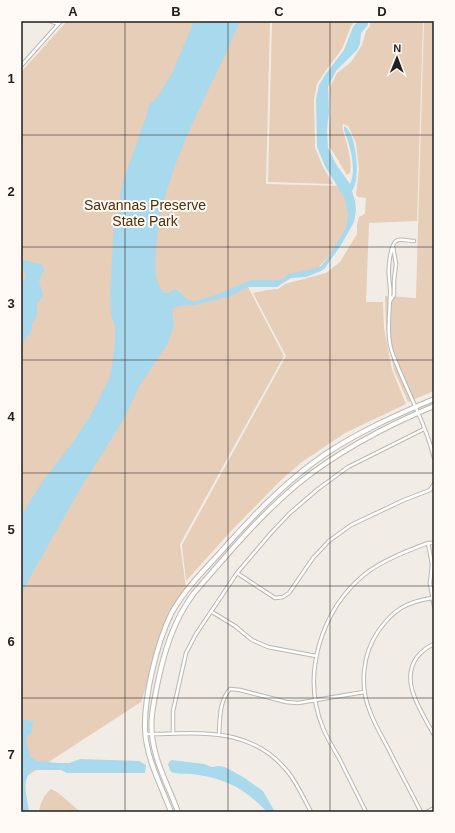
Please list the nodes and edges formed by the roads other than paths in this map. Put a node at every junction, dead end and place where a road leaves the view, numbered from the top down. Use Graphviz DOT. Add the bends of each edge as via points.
graph roads {
  1 [pos="50,21"];
  2 [pos="59,22"];
  3 [pos="22,62"];
  4 [pos="21,66"];
  5 [pos="414,241"];
  6 [pos="393,247"];
  7 [pos="389,270"];
  8 [pos="395,270"];
  9 [pos="390,301"];
  10 [pos="434,399"];
  11 [pos="434,406"];
  12 [pos="415,407"];
  13 [pos="418,413"];
  14 [pos="424,429"];
  15 [pos="434,458"];
  16 [pos="434,484"];
  17 [pos="428,543"];
  18 [pos="434,543"];
  19 [pos="237,573"];
  20 [pos="432,598"];
  21 [pos="434,606"];
  22 [pos="212,612"];
  23 [pos="434,644"];
  24 [pos="316,656"];
  25 [pos="364,692"];
  26 [pos="315,700"];
  27 [pos="146,734"];
  28 [pos="152,734"];
  29 [pos="173,734"];
  30 [pos="219,734"];
  31 [pos="434,735"];
  32 [pos="434,808"];
  33 [pos="171,812"];
  34 [pos="178,812"];
  35 [pos="311,812"];
  36 [pos="366,812"];
  37 [pos="421,812"];
  38 [pos="427,812"];
  1 -- 2 [label="street"];
  2 -- 3 [label="street"];
  3 -- 4 [label="street"];
  5 -- 6 [label="street" via="396,241"];
  6 -- 7 [label="street"];
  6 -- 8 [label="street"];
  7 -- 8 [label="street"];
  7 -- 9 [label="street"];
  8 -- 9 [label="street" via="394,295"];
  9 -- 12 [label="street" via="392,351"];
  10 -- 12 [label="main road"];
  11 -- 13 [label="main road"];
  12 -- 13 [label="street"];
  12 -- 27 [label="main road" via="362,432 324,455 293,479 259,510 199,575 171,614 165,630 146,703"];
  13 -- 14 [label="street"];
  13 -- 28 [label="main road" via="369,436 299,483 266,514 184,605 164,656 153,707"];
  14 -- 15 [label="street"];
  14 -- 19 [label="street" via="348,467 318,490 290,513"];
  16 -- 19 [label="street" via="430,490 351,525 329,541 313,558 289,593 283,597 275,598"];
  17 -- 18 [label="street"];
  17 -- 20 [label="street" via="432,564"];
  17 -- 24 [label="street" via="393,557 366,574 346,593 334,610"];
  19 -- 22 [label="street"];
  20 -- 21 [label="street"];
  20 -- 25 [label="street" via="418,600 394,612 373,638 367,654 363,679"];
  22 -- 24 [label="street" via="252,640 268,647"];
  22 -- 29 [label="street" via="186,653 173,711"];
  23 -- 31 [label="street" via="420,653 413,662 410,681 411,689"];
  24 -- 26 [label="street"];
  25 -- 26 [label="street"];
  25 -- 37 [label="street" via="370,713"];
  26 -- 30 [label="street" via="286,702 230,689 224,695"];
  26 -- 36 [label="street" via="323,727"];
  27 -- 28 [label="street"];
  27 -- 33 [label="main road" via="150,758"];
  28 -- 29 [label="street"];
  28 -- 34 [label="main road" via="156,755"];
  29 -- 30 [label="street"];
  30 -- 35 [label="street" via="257,745 274,756 289,773"];
  32 -- 38 [label="street"];
}
